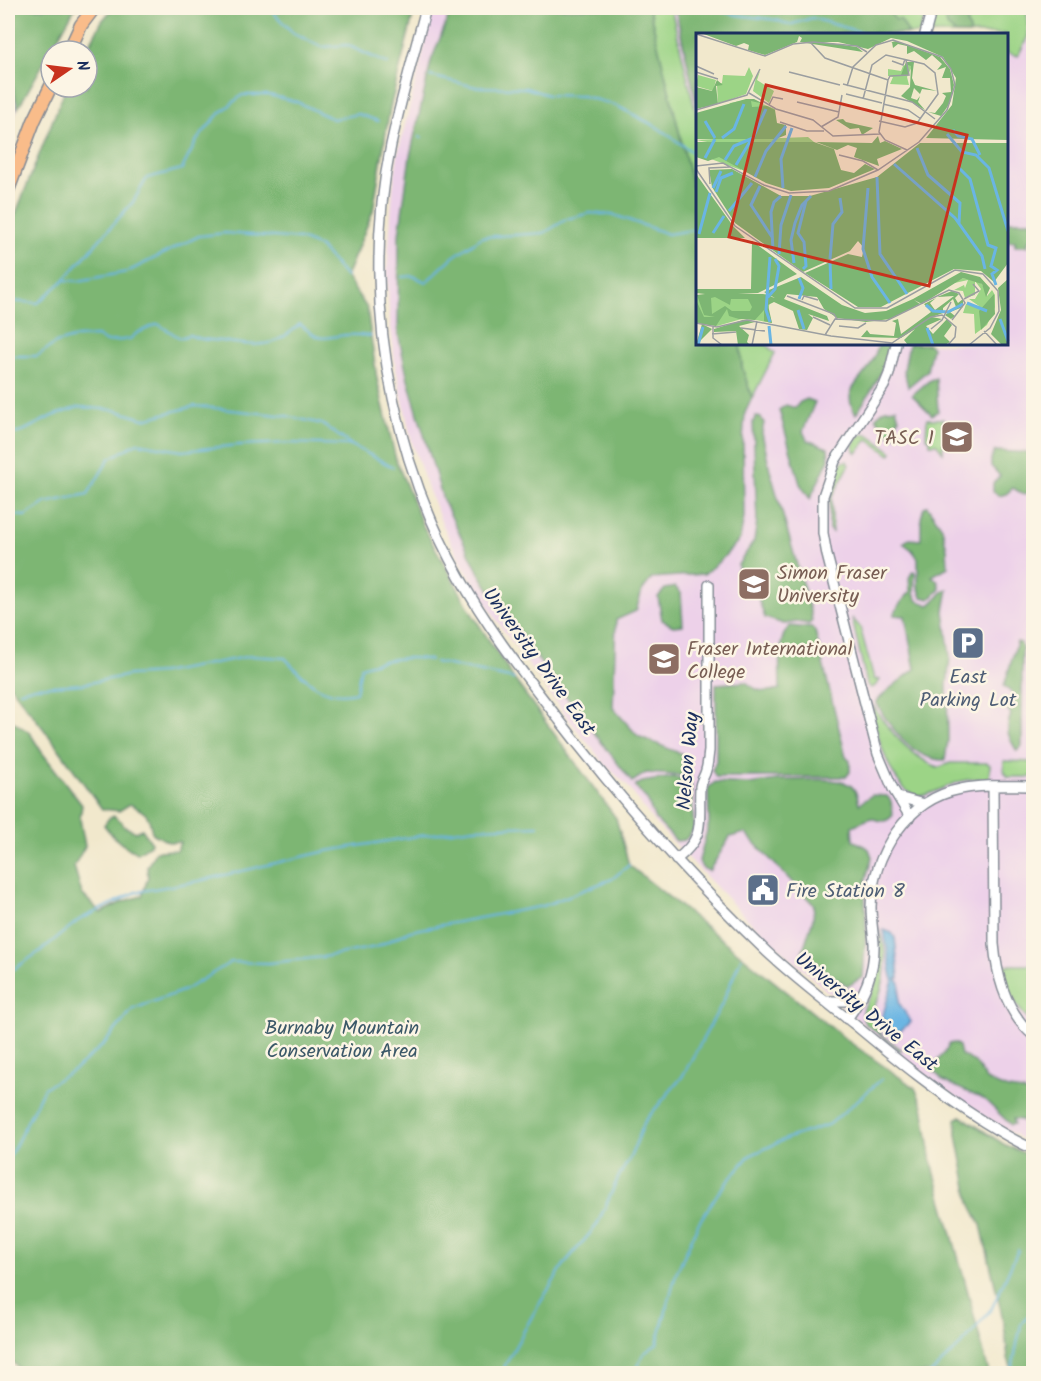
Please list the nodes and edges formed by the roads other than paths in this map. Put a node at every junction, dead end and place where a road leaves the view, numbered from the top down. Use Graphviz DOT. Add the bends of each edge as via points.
graph roads {
  1 [pos="94,8"];
  2 [pos="426,8"];
  3 [pos="932,8"];
  4 [pos="925,33"];
  5 [pos="75,39"];
  6 [pos="45,99"];
  7 [pos="8,190"];
  8 [pos="896,345"];
  9 [pos="709,585"];
  10 [pos="993,786"];
  11 [pos="1034,786"];
  12 [pos="898,796"];
  13 [pos="924,804"];
  14 [pos="910,817"];
  15 [pos="676,861"];
  16 [pos="862,996"];
  17 [pos="825,1001"];
  18 [pos="847,1019"];
  19 [pos="1034,1036"];
  20 [pos="1034,1149"];
  1 -- 5 [label="main road"];
  2 -- 15 [label="street, University Drive East" via="391,144 380,238 381,320 403,442 431,519 476,605 606,781"];
  3 -- 4 [label="street"];
  6 -- 7 [label="main road"];
  8 -- 12 [label="street" via="884,386 835,461 822,512 827,555 873,733 885,772"];
  9 -- 15 [label="street, Nelson Way" via="710,751 699,784 696,840"];
  10 -- 11 [label="street"];
  10 -- 13 [label="street" via="961,789"];
  10 -- 19 [label="street" via="997,969 1013,1012"];
  12 -- 13 [label="street"];
  12 -- 14 [label="street"];
  13 -- 14 [label="street"];
  14 -- 16 [label="street" via="886,847 873,883 874,956"];
  15 -- 17 [label="street, University Drive East" via="765,950"];
  16 -- 17 [label="street"];
  16 -- 18 [label="street"];
  17 -- 18 [label="street, University Drive East"];
  18 -- 20 [label="street, University Drive East" via="921,1079"];
}
